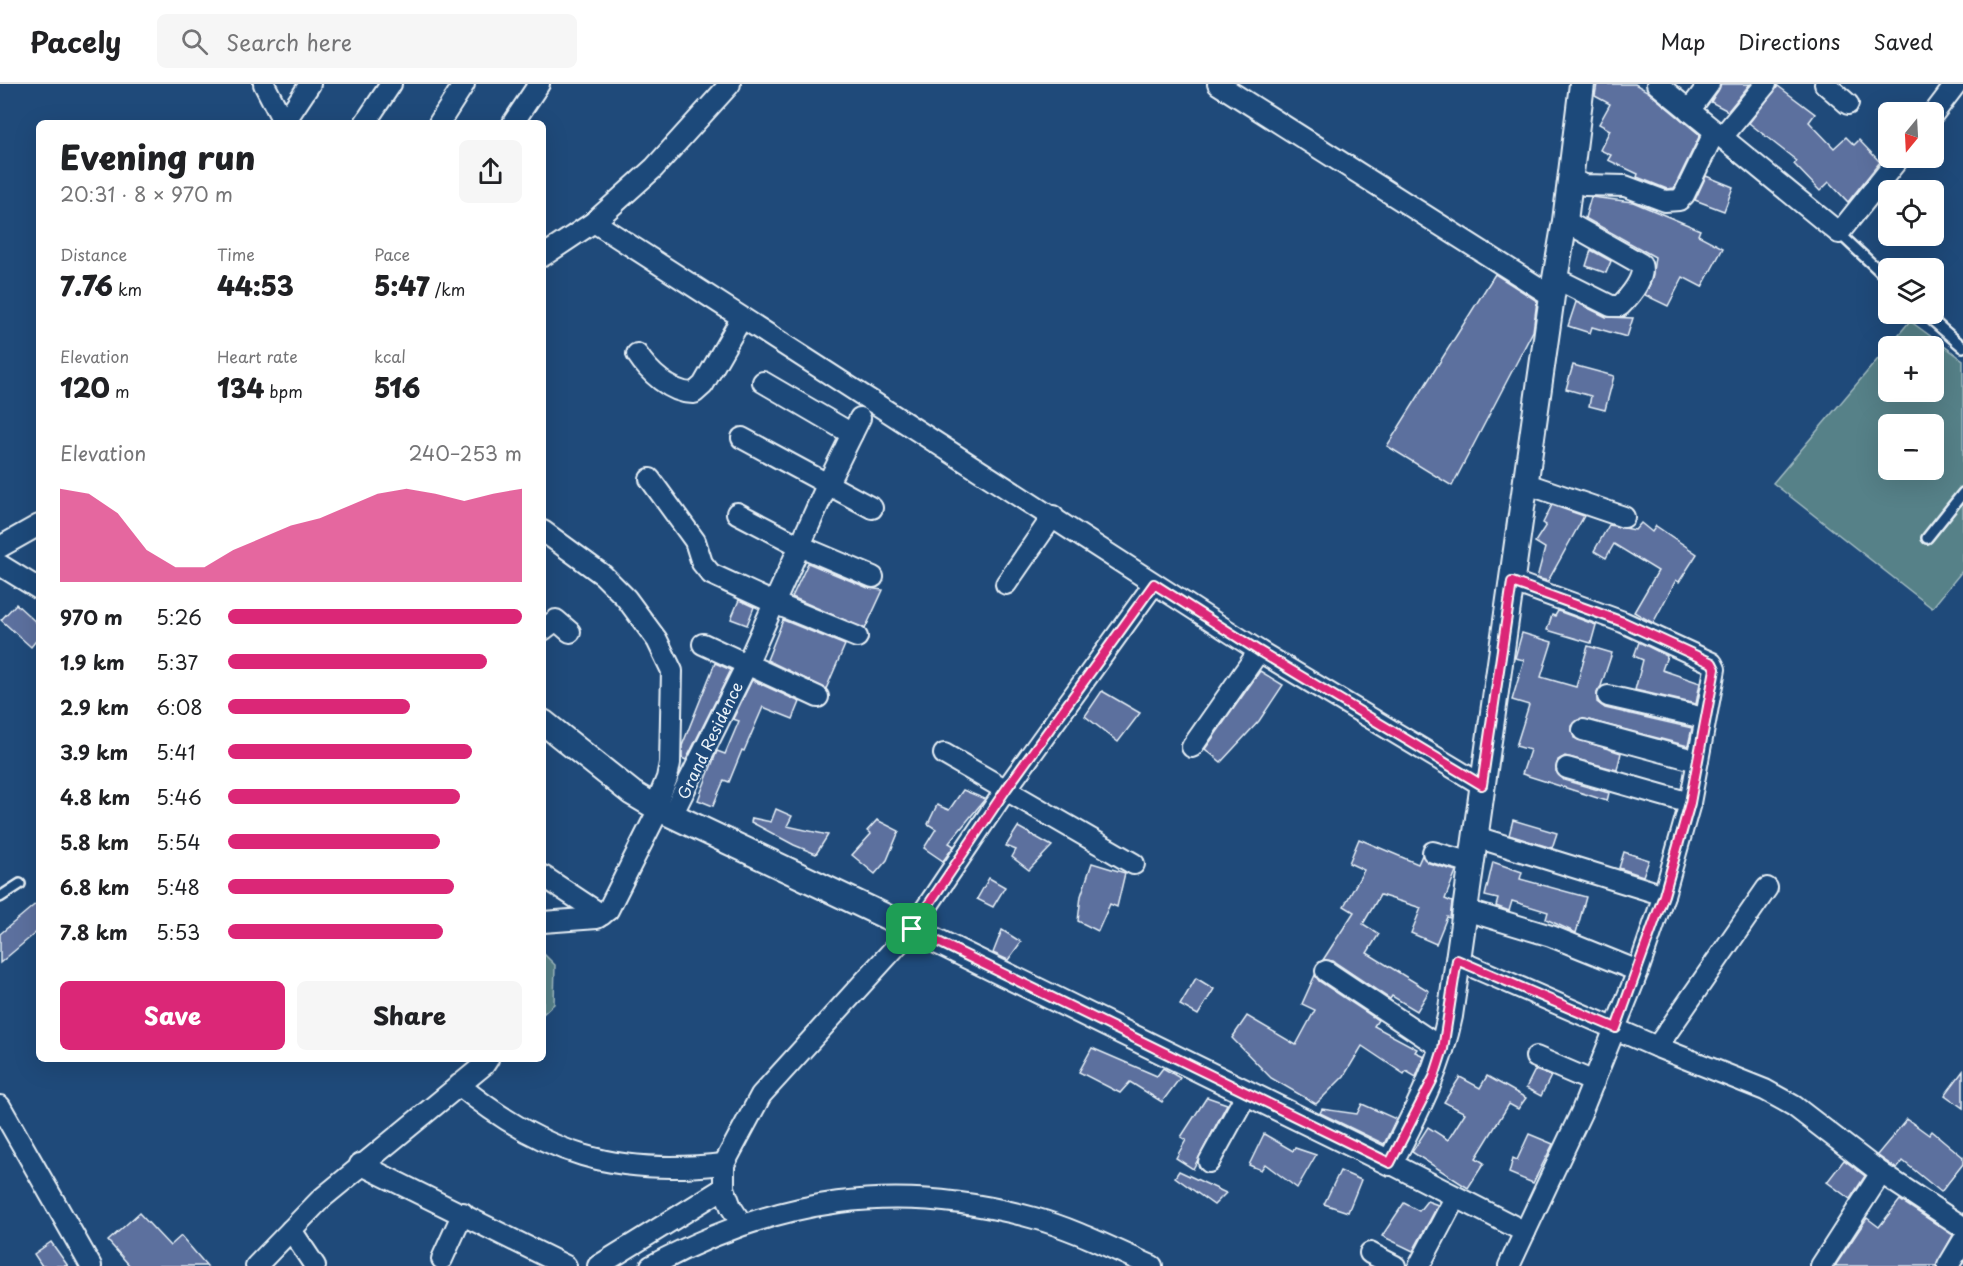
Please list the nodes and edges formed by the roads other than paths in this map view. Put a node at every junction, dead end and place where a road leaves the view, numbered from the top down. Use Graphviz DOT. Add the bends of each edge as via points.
graph roads {
  1 [pos="264,84"];
  2 [pos="310,84"];
  3 [pos="391,84"];
  4 [pos="464,84"];
  5 [pos="539,84"];
  6 [pos="730,84"];
  7 [pos="1218,84"];
  8 [pos="1657,84"];
  9 [pos="1709,84"];
  10 [pos="1766,84"];
  11 [pos="1825,84"];
  12 [pos="1956,84"];
  13 [pos="1577,85"];
  14 [pos="1942,102"];
  15 [pos="1848,104"];
  16 [pos="1689,111"];
  17 [pos="282,120"];
  18 [pos="286,120"];
  19 [pos="367,120"];
  20 [pos="441,120"];
  21 [pos="515,120"];
  22 [pos="1719,134"];
  23 [pos="1891,168"];
  24 [pos="1569,178"];
  25 [pos="1565,221"];
  26 [pos="594,222"];
  27 [pos="1839,233"];
  28 [pos="546,254"];
  29 [pos="1878,270"];
  30 [pos="1553,287"];
  31 [pos="741,319"];
  32 [pos="1937,324"];
  33 [pos="1963,347"];
  34 [pos="637,354"];
  35 [pos="763,382"];
  36 [pos="742,438"];
  37 [pos="650,478"];
  38 [pos="827,484"];
  39 [pos="1527,484"];
  40 [pos="1963,493"];
  41 [pos="872,508"];
  42 [pos="737,513"];
  43 [pos="1053,516"];
  44 [pos="1624,517"];
  45 [pos="36,527"];
  46 [pos="546,533"];
  47 [pos="1927,538"];
  48 [pos="800,546"];
  49 [pos="0,547"];
  50 [pos="0,566"];
  51 [pos="873,577"];
  52 [pos="1512,582"];
  53 [pos="1006,584"];
  54 [pos="1154,584"];
  55 [pos="36,587"];
  56 [pos="774,603"];
  57 [pos="546,628"];
  58 [pos="570,632"];
  59 [pos="857,637"];
  60 [pos="703,644"];
  61 [pos="1259,651"];
  62 [pos="747,664"];
  63 [pos="1608,696"];
  64 [pos="818,697"];
  65 [pos="1704,718"];
  66 [pos="546,724"];
  67 [pos="1583,730"];
  68 [pos="1192,747"];
  69 [pos="944,754"];
  70 [pos="1697,761"];
  71 [pos="1567,768"];
  72 [pos="1482,785"];
  73 [pos="1007,788"];
  74 [pos="1690,803"];
  75 [pos="662,810"];
  76 [pos="1476,837"];
  77 [pos="1433,852"];
  78 [pos="1472,863"];
  79 [pos="1134,864"];
  80 [pos="546,878"];
  81 [pos="20,884"];
  82 [pos="1767,888"];
  83 [pos="1664,895"];
  84 [pos="0,897"];
  85 [pos="1465,910"];
  86 [pos="602,915"];
  87 [pos="546,922"];
  88 [pos="912,929"];
  89 [pos="1457,960"];
  90 [pos="1326,971"];
  91 [pos="1638,971"];
  92 [pos="1616,1028"];
  93 [pos="1657,1047"];
  94 [pos="1443,1049"];
  95 [pos="1536,1057"];
  96 [pos="485,1062"];
  97 [pos="1593,1082"];
  98 [pos="459,1085"];
  99 [pos="1247,1093"];
  100 [pos="0,1106"];
  101 [pos="1209,1162"];
  102 [pos="1390,1163"];
  103 [pos="360,1164"];
  104 [pos="724,1164"];
  105 [pos="1881,1173"];
  106 [pos="724,1188"];
  107 [pos="1455,1198"];
  108 [pos="463,1213"];
  109 [pos="742,1224"];
  110 [pos="1963,1227"];
  111 [pos="291,1230"];
  112 [pos="1525,1232"];
  113 [pos="1963,1241"];
  114 [pos="1370,1253"];
  115 [pos="442,1258"];
  116 [pos="91,1266"];
  117 [pos="256,1266"];
  118 [pos="315,1266"];
  119 [pos="566,1266"];
  120 [pos="598,1266"];
  121 [pos="651,1266"];
  122 [pos="1152,1266"];
  123 [pos="1395,1266"];
  124 [pos="1419,1266"];
  125 [pos="1509,1266"];
  126 [pos="1821,1266"];
  127 [pos="1948,1266"];
  1 -- 17 [label="street"];
  2 -- 18 [label="street"];
  3 -- 19 [label="street"];
  4 -- 20 [label="street"];
  5 -- 21 [label="street"];
  6 -- 26 [label="street" via="682,140"];
  7 -- 30 [label="street"];
  8 -- 16 [label="street"];
  9 -- 16 [label="street"];
  10 -- 22 [label="street"];
  11 -- 15 [label="street"];
  12 -- 14 [label="street"];
  13 -- 24 [label="street"];
  16 -- 22 [label="street"];
  22 -- 24 [label="street" via="1679,200 1665,201 1625,186 1585,185"];
  22 -- 27 [label="street"];
  23 -- 27 [label="street"];
  24 -- 25 [label="street"];
  25 -- 30 [label="street"];
  25 -- 30 [label="street" via="1641,264 1642,271 1620,306"];
  26 -- 28 [label="street"];
  26 -- 31 [label="street"];
  27 -- 29 [label="lane"];
  30 -- 39 [label="street"];
  31 -- 34 [label="street" via="703,385 694,393 678,390 660,379 647,370"];
  31 -- 43 [label="street"];
  32 -- 33 [label="lane"];
  35 -- 38 [label="street, Grand Residence" via="856,426"];
  36 -- 38 [label="street"];
  37 -- 56 [label="street" via="695,541 706,569"];
  38 -- 41 [label="street"];
  38 -- 48 [label="street, Grand Residence"];
  39 -- 44 [label="street"];
  39 -- 52 [label="street"];
  40 -- 47 [label="lane"];
  42 -- 48 [label="street"];
  43 -- 53 [label="street"];
  43 -- 54 [label="street"];
  45 -- 49 [label="street"];
  46 -- 75 [label="street" via="582,557 626,598 657,640 672,671 670,763"];
  48 -- 51 [label="street"];
  48 -- 56 [label="street, Grand Residence"];
  50 -- 55 [label="street"];
  52 -- 65 [label="street" via="1623,622 1712,663 1715,669"];
  52 -- 72 [label="street"];
  54 -- 61 [label="street"];
  54 -- 73 [label="street"];
  56 -- 59 [label="street"];
  56 -- 62 [label="street, Grand Residence"];
  57 -- 58 [label="street" via="556,620"];
  60 -- 62 [label="street, Grand Residence"];
  61 -- 68 [label="street"];
  61 -- 72 [label="street"];
  62 -- 64 [label="street, Grand Residence"];
  62 -- 75 [label="street, Grand Residence"];
  63 -- 65 [label="street"];
  65 -- 70 [label="street"];
  66 -- 75 [label="street" via="632,793"];
  67 -- 70 [label="street"];
  69 -- 73 [label="street"];
  70 -- 74 [label="street"];
  71 -- 74 [label="street"];
  72 -- 76 [label="street"];
  73 -- 79 [label="street"];
  73 -- 88 [label="street"];
  74 -- 83 [label="street"];
  75 -- 86 [label="street"];
  75 -- 88 [label="street"];
  76 -- 78 [label="street"];
  76 -- 83 [label="street"];
  77 -- 78 [label="street"];
  78 -- 85 [label="street"];
  80 -- 86 [label="street"];
  81 -- 84 [label="lane"];
  82 -- 93 [label="street"];
  83 -- 91 [label="street"];
  85 -- 89 [label="street"];
  85 -- 91 [label="street" via="1551,936"];
  86 -- 87 [label="street"];
  88 -- 99 [label="street"];
  88 -- 104 [label="street" via="761,1095"];
  89 -- 92 [label="street"];
  89 -- 94 [label="street"];
  90 -- 94 [label="street"];
  91 -- 92 [label="street"];
  92 -- 93 [label="street"];
  92 -- 97 [label="street"];
  93 -- 105 [label="street" via="1765,1090 1794,1106"];
  94 -- 102 [label="street" via="1434,1077"];
  95 -- 97 [label="street"];
  96 -- 98 [label="street"];
  97 -- 112 [label="street"];
  98 -- 103 [label="street"];
  98 -- 104 [label="street" via="526,1132 592,1158 643,1168"];
  99 -- 101 [label="street"];
  99 -- 102 [label="street"];
  100 -- 116 [label="street"];
  102 -- 107 [label="street"];
  103 -- 108 [label="street"];
  103 -- 111 [label="street"];
  104 -- 106 [label="street"];
  105 -- 110 [label="street"];
  105 -- 126 [label="street"];
  106 -- 109 [label="street"];
  106 -- 120 [label="street"];
  107 -- 112 [label="street"];
  107 -- 124 [label="street"];
  108 -- 115 [label="street"];
  108 -- 119 [label="street"];
  109 -- 121 [label="street"];
  109 -- 122 [label="street" via="867,1198 927,1198 1035,1218"];
  111 -- 117 [label="street"];
  111 -- 118 [label="street"];
  112 -- 125 [label="street"];
  113 -- 127 [label="street"];
  114 -- 123 [label="street"];
}
